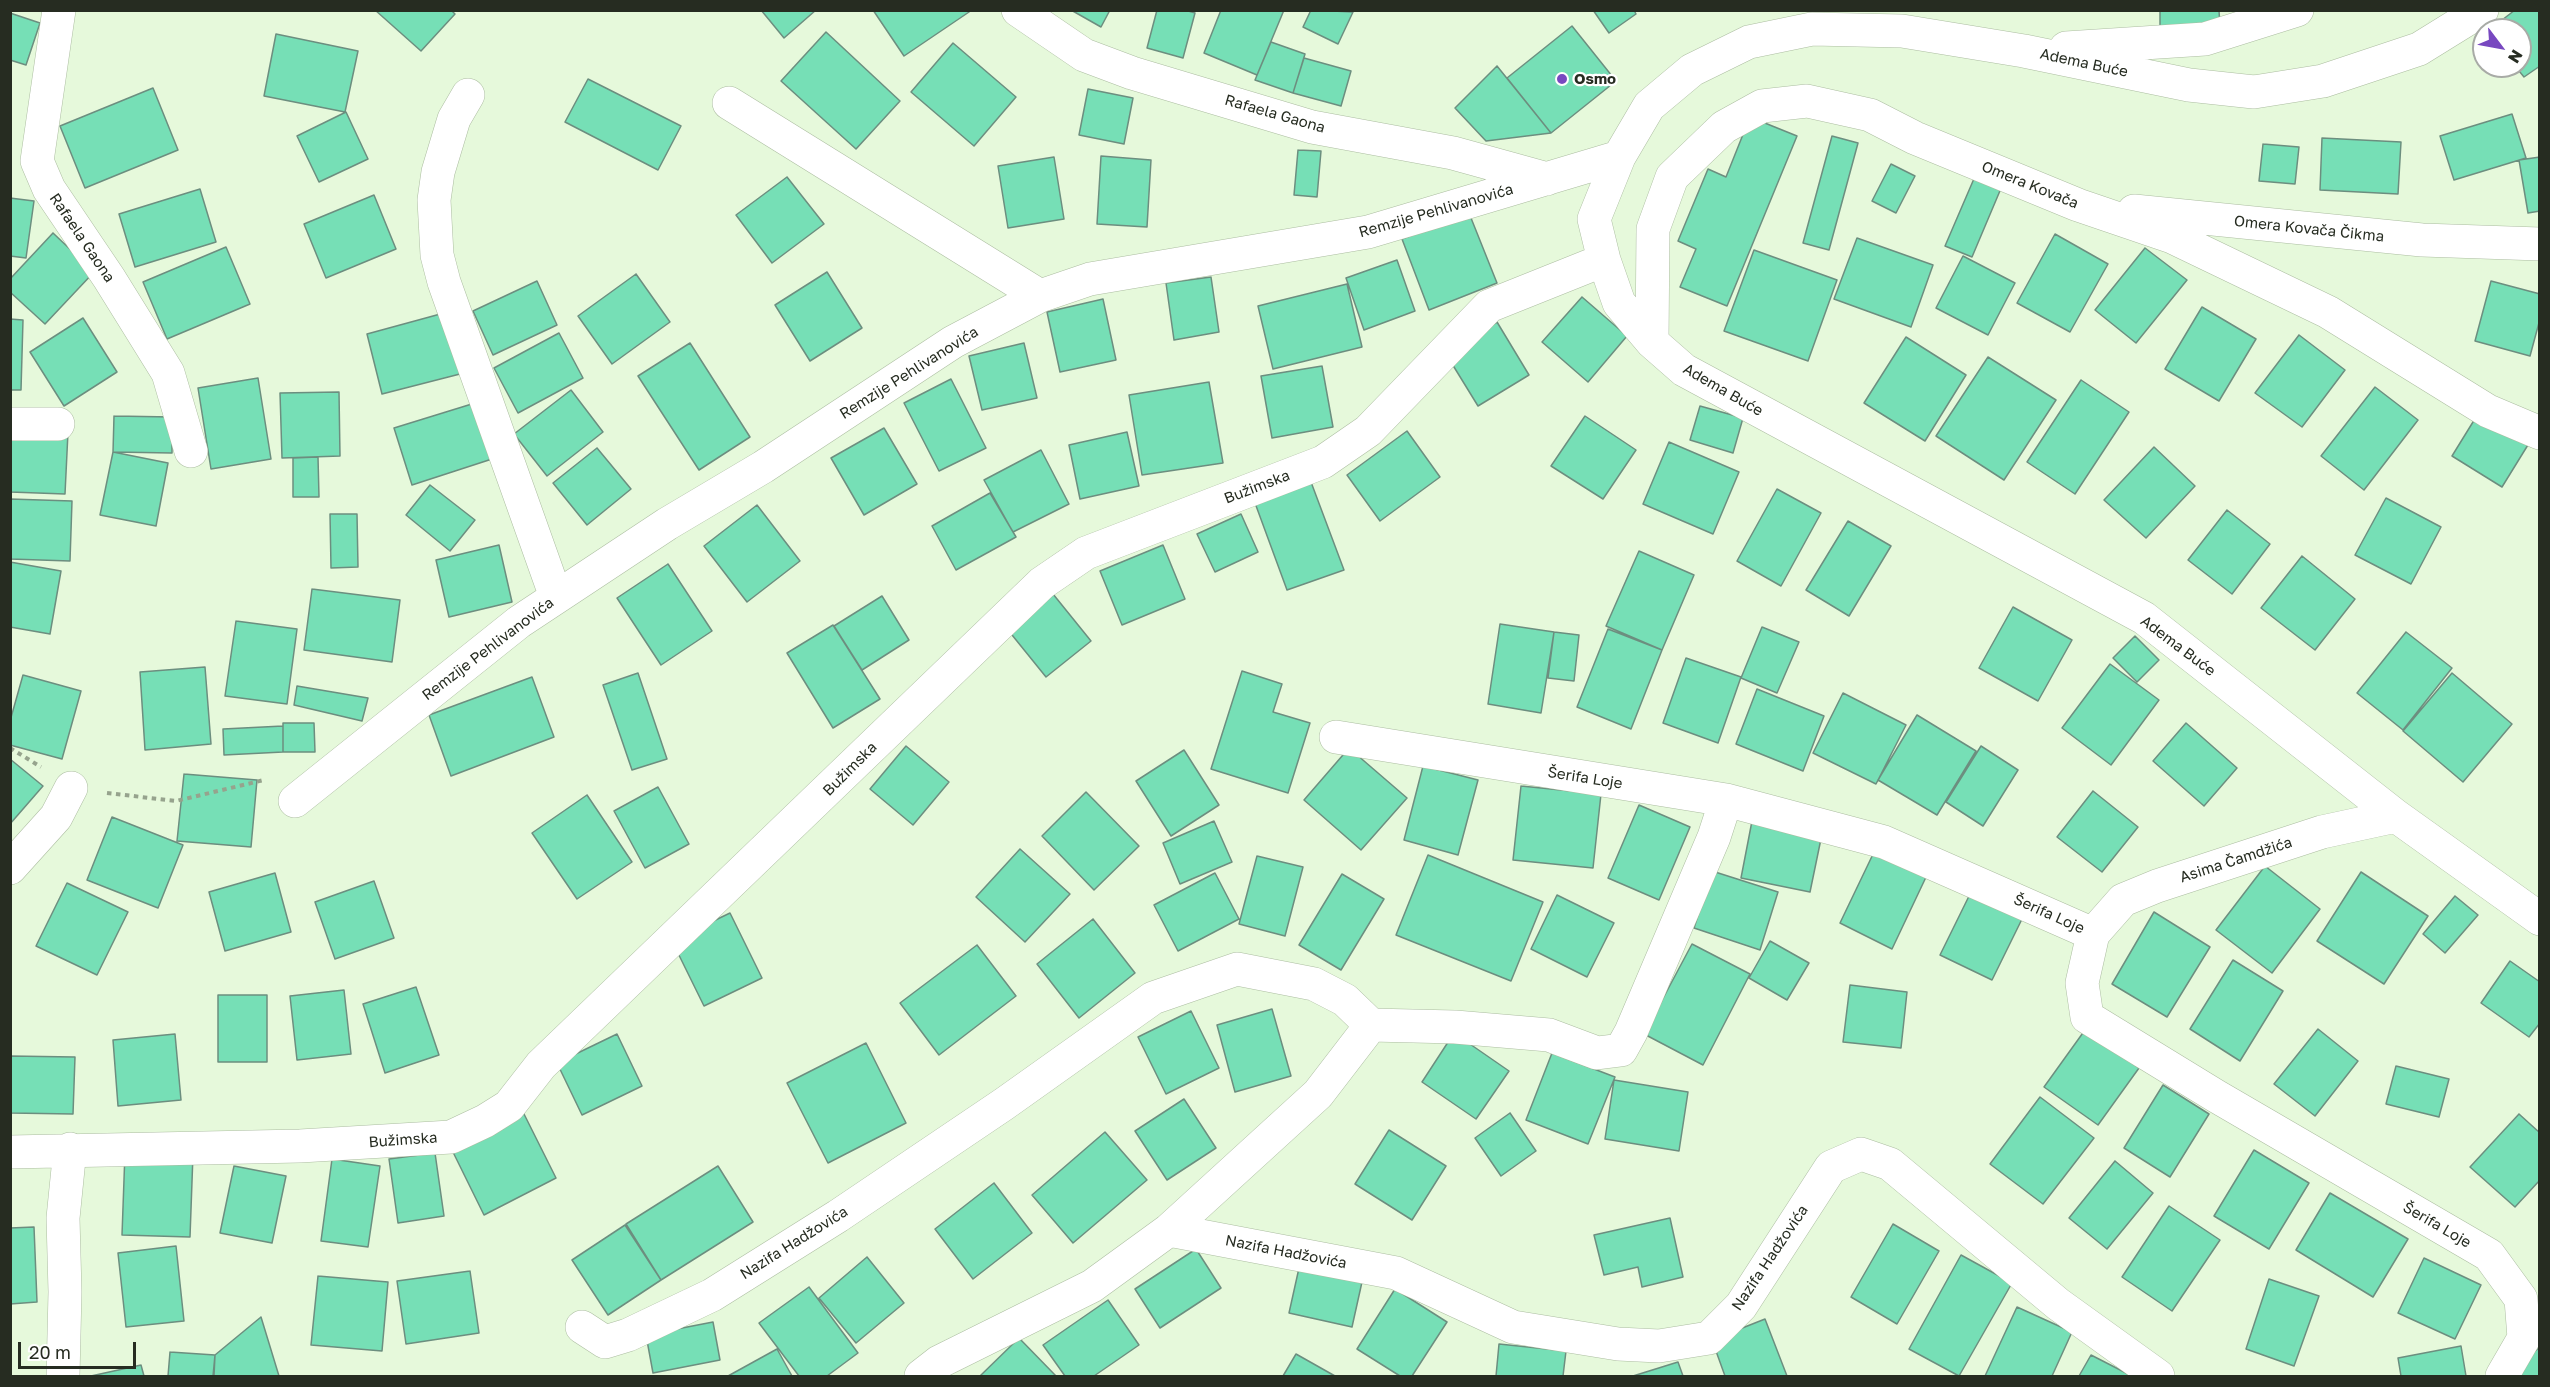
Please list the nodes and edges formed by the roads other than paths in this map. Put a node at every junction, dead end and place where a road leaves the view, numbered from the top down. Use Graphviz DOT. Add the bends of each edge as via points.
graph roads {
  1 [pos="59,10"];
  2 [pos="1018,10"];
  3 [pos="2296,10"];
  4 [pos="2482,10"];
  5 [pos="2024,51"];
  6 [pos="468,95"];
  7 [pos="729,103"];
  8 [pos="1619,157"];
  9 [pos="1547,179"];
  10 [pos="2078,205"];
  11 [pos="2540,244"];
  12 [pos="1604,260"];
  13 [pos="1040,296"];
  14 [pos="1652,342"];
  15 [pos="10,424"];
  16 [pos="58,424"];
  17 [pos="2540,433"];
  18 [pos="191,451"];
  19 [pos="556,597"];
  20 [pos="1336,737"];
  21 [pos="71,788"];
  22 [pos="1726,800"];
  23 [pos="295,801"];
  24 [pos="2396,816"];
  25 [pos="10,868"];
  26 [pos="2540,919"];
  27 [pos="2092,934"];
  28 [pos="1371,1025"];
  29 [pos="70,1149"];
  30 [pos="10,1152"];
  31 [pos="1169,1230"];
  32 [pos="582,1327"];
  33 [pos="63,1377"];
  34 [pos="921,1377"];
  35 [pos="2158,1377"];
  36 [pos="2502,1377"];
  1 -- 18 [label="street, Rafaela Gaona" via="37,161 49,189 168,373"];
  2 -- 9 [label="street, Rafaela Gaona" via="1084,55 1132,73 1312,127 1453,153"];
  3 -- 5 [label="street" via="2205,39"];
  4 -- 5 [label="street, Adema Buće" via="2419,49 2323,81 2254,92 2189,85"];
  5 -- 8 [label="street, Adema Buće" via="1902,31 1812,29 1749,42 1692,70 1649,106"];
  6 -- 19 [label="street" via="451,128 438,172 434,200 437,255"];
  7 -- 13 [label="street"];
  8 -- 9 [label="street, Remzije Pehlivanovića"];
  8 -- 12 [label="street, Adema Buće" via="1594,219"];
  9 -- 13 [label="street, Remzije Pehlivanovića" via="1368,232 1090,279"];
  10 -- 11 [label="street, Omera Kovača Čikma" via="2422,240"];
  10 -- 14 [label="street, Omera Kovača" via="1915,138 1870,115 1807,101 1762,106 1724,127 1672,177 1653,229"];
  10 -- 17 [label="street, Omera Kovača" via="2172,237 2328,312 2488,411"];
  12 -- 14 [label="street, Adema Buće" via="1619,303"];
  12 -- 29 [label="street, Bužimska" via="1489,306 1368,431 1323,462 1086,553 1042,584 550,1056 509,1106 486,1121 451,1137 300,1146"];
  13 -- 19 [label="street, Remzije Pehlivanovića" via="953,342 764,467"];
  14 -- 24 [label="street, Adema Buće" via="1684,370 2144,618"];
  15 -- 16 [label="street"];
  19 -- 23 [label="street, Remzije Pehlivanovića" via="519,622"];
  20 -- 22 [label="street, Šerifa Loje"];
  21 -- 25 [label="street" via="56,817"];
  22 -- 27 [label="street, Šerifa Loje" via="1884,842"];
  22 -- 28 [label="street" via="1621,1050 1597,1053 1549,1035"];
  24 -- 26 [label="street, Adema Buće"];
  24 -- 27 [label="street, Asima Čamdžića" via="2322,832 2157,886 2123,900"];
  27 -- 36 [label="street, Šerifa Loje" via="2082,984 2087,1017 2489,1255 2521,1299 2524,1338"];
  28 -- 31 [label="street" via="1318,1094"];
  28 -- 32 [label="street, Nazifa Hadžovića" via="1345,1000 1314,984 1237,969 1153,998 838,1216 712,1295 605,1342"];
  29 -- 30 [label="street, Bužimska"];
  29 -- 33 [label="street" via="63,1218"];
  31 -- 34 [label="street" via="1092,1286 939,1362"];
  31 -- 35 [label="street, Nazifa Hadžovića" via="1396,1273 1513,1327 1618,1344 1659,1346 1709,1338 1741,1306 1831,1167 1861,1154 1890,1164 2058,1304"];
}
